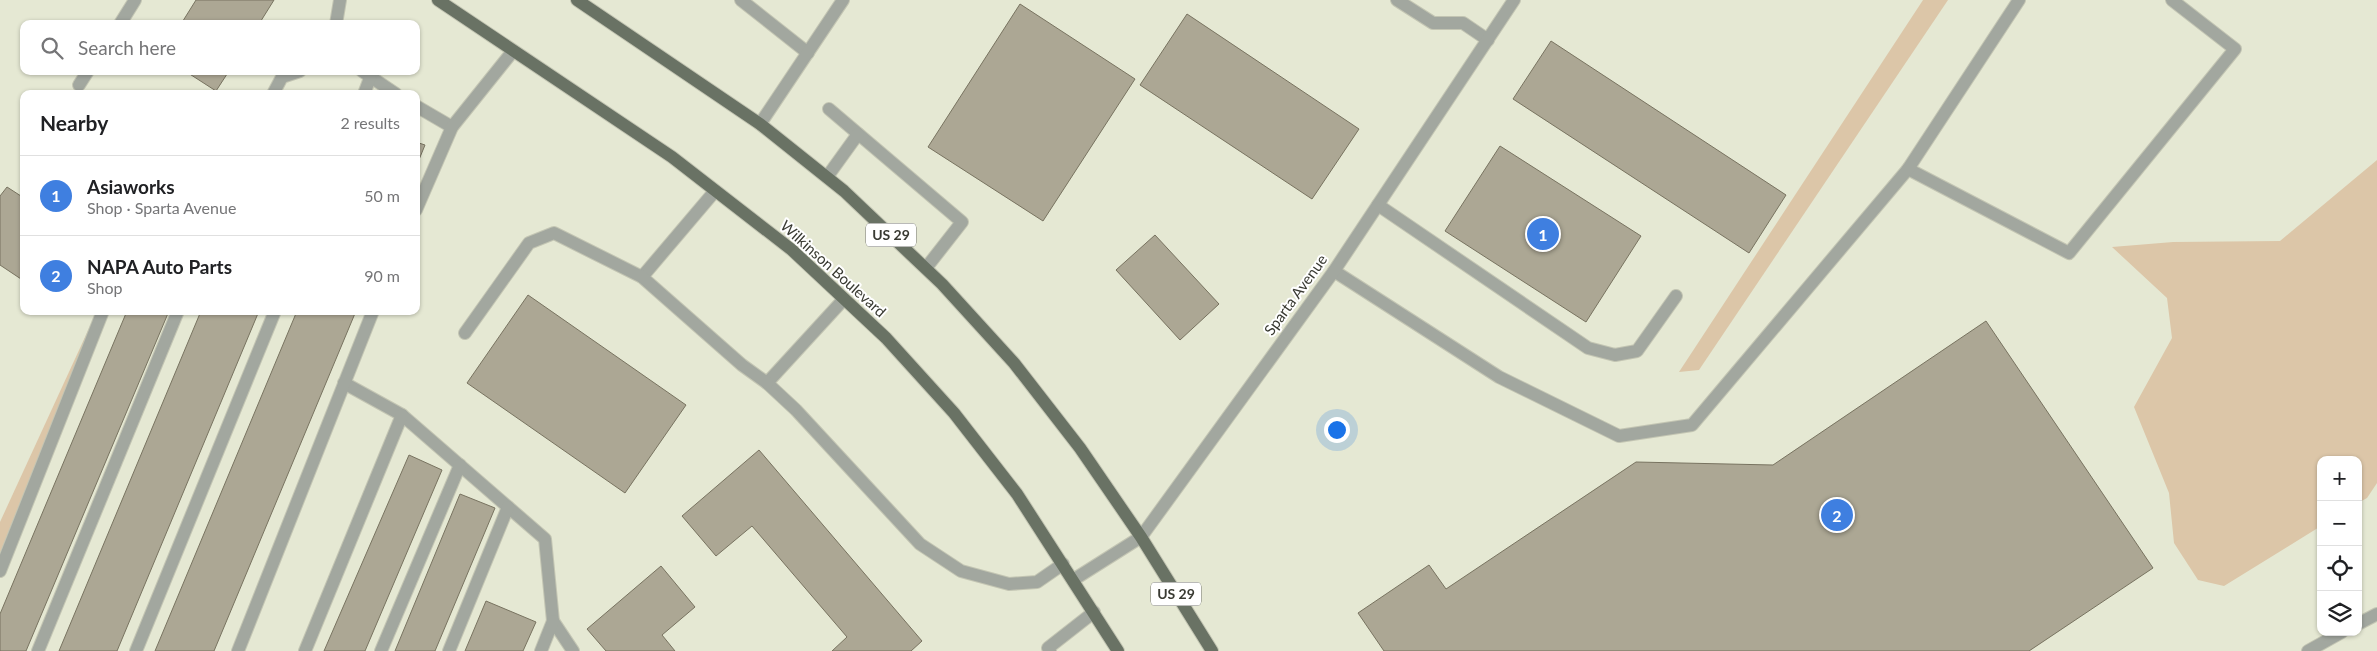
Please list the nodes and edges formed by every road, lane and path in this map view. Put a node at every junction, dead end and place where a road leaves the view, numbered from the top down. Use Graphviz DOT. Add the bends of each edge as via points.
graph roads {
  1 [pos="135,0"];
  2 [pos="340,0"];
  3 [pos="438,0"];
  4 [pos="577,0"];
  5 [pos="740,0"];
  6 [pos="843,0"];
  7 [pos="1398,0"];
  8 [pos="1514,0"];
  9 [pos="2020,0"];
  10 [pos="2172,0"];
  11 [pos="122,20"];
  12 [pos="337,20"];
  13 [pos="1488,40"];
  14 [pos="513,51"];
  15 [pos="808,53"];
  16 [pos="85,75"];
  17 [pos="290,75"];
  18 [pos="366,75"];
  19 [pos="78,85"];
  20 [pos="275,90"];
  21 [pos="364,90"];
  22 [pos="390,90"];
  23 [pos="420,108"];
  24 [pos="829,109"];
  25 [pos="760,124"];
  26 [pos="452,127"];
  27 [pos="858,134"];
  28 [pos="1908,169"];
  29 [pos="827,177"];
  30 [pos="715,191"];
  31 [pos="420,201"];
  32 [pos="1378,205"];
  33 [pos="926,268"];
  34 [pos="1334,271"];
  35 [pos="642,277"];
  36 [pos="1676,296"];
  37 [pos="844,299"];
  38 [pos="101,315"];
  39 [pos="176,315"];
  40 [pos="273,315"];
  41 [pos="371,315"];
  42 [pos="465,334"];
  43 [pos="344,383"];
  44 [pos="766,383"];
  45 [pos="402,415"];
  46 [pos="460,465"];
  47 [pos="508,507"];
  48 [pos="1141,537"];
  49 [pos="1063,564"];
  50 [pos="0,572"];
  51 [pos="1074,580"];
  52 [pos="1094,612"];
  53 [pos="2377,614"];
  54 [pos="553,621"];
  55 [pos="2362,622"];
  56 [pos="2335,636"];
  57 [pos="38,651"];
  58 [pos="136,651"];
  59 [pos="238,651"];
  60 [pos="305,651"];
  61 [pos="381,651"];
  62 [pos="449,651"];
  63 [pos="540,651"];
  64 [pos="573,651"];
  65 [pos="1050,651"];
  66 [pos="1118,651"];
  67 [pos="1212,651"];
  68 [pos="2308,651"];
  1 -- 11 [label="street"];
  2 -- 12 [label="street"];
  3 -- 14 [label="main road, Wilkinson Boulevard"];
  4 -- 25 [label="main road, US 29"];
  5 -- 15 [label="street"];
  6 -- 15 [label="street"];
  7 -- 13 [label="street" via="1432,23 1463,23"];
  8 -- 13 [label="street, Sparta Avenue"];
  9 -- 28 [label="street"];
  10 -- 28 [label="street" via="2235,49 2069,253"];
  13 -- 32 [label="street, Sparta Avenue"];
  14 -- 26 [label="street"];
  14 -- 30 [label="main road, Wilkinson Boulevard" via="672,157"];
  15 -- 25 [label="street"];
  16 -- 19 [label="street"];
  17 -- 20 [label="street" via="282,78"];
  18 -- 21 [label="street"];
  18 -- 22 [label="street"];
  23 -- 26 [label="street"];
  24 -- 27 [label="street"];
  25 -- 29 [label="main road, US 29"];
  26 -- 31 [label="street"];
  27 -- 29 [label="street"];
  27 -- 33 [label="street" via="962,222"];
  28 -- 34 [label="street" via="1692,424 1619,436 1499,377"];
  29 -- 33 [label="main road, US 29"];
  30 -- 35 [label="street"];
  30 -- 37 [label="main road, Wilkinson Boulevard" via="792,250"];
  32 -- 34 [label="street, Sparta Avenue"];
  32 -- 36 [label="street" via="1588,348 1615,355 1637,352"];
  33 -- 48 [label="main road, US 29" via="1014,363 1080,448"];
  34 -- 48 [label="street, Sparta Avenue"];
  35 -- 42 [label="street" via="554,233 528,243"];
  35 -- 44 [label="street"];
  37 -- 44 [label="street"];
  37 -- 49 [label="main road, Wilkinson Boulevard" via="886,338 954,414 1017,494"];
  38 -- 50 [label="street"];
  39 -- 57 [label="street"];
  40 -- 58 [label="street"];
  41 -- 43 [label="street"];
  43 -- 45 [label="street"];
  43 -- 59 [label="street"];
  44 -- 49 [label="street" via="796,410 920,544 960,571 1009,584 1037,582"];
  45 -- 46 [label="street"];
  45 -- 60 [label="street"];
  46 -- 47 [label="street"];
  46 -- 61 [label="street"];
  47 -- 54 [label="street" via="545,539"];
  47 -- 62 [label="street"];
  48 -- 51 [label="street, Sparta Avenue"];
  48 -- 67 [label="main road, US 29"];
  49 -- 51 [label="main road, Wilkinson Boulevard"];
  51 -- 52 [label="main road, Wilkinson Boulevard"];
  52 -- 65 [label="street" via="1048,648"];
  52 -- 66 [label="main road, Wilkinson Boulevard"];
  53 -- 55 [label="street"];
  54 -- 63 [label="street"];
  54 -- 64 [label="street"];
  56 -- 68 [label="street"];
}
